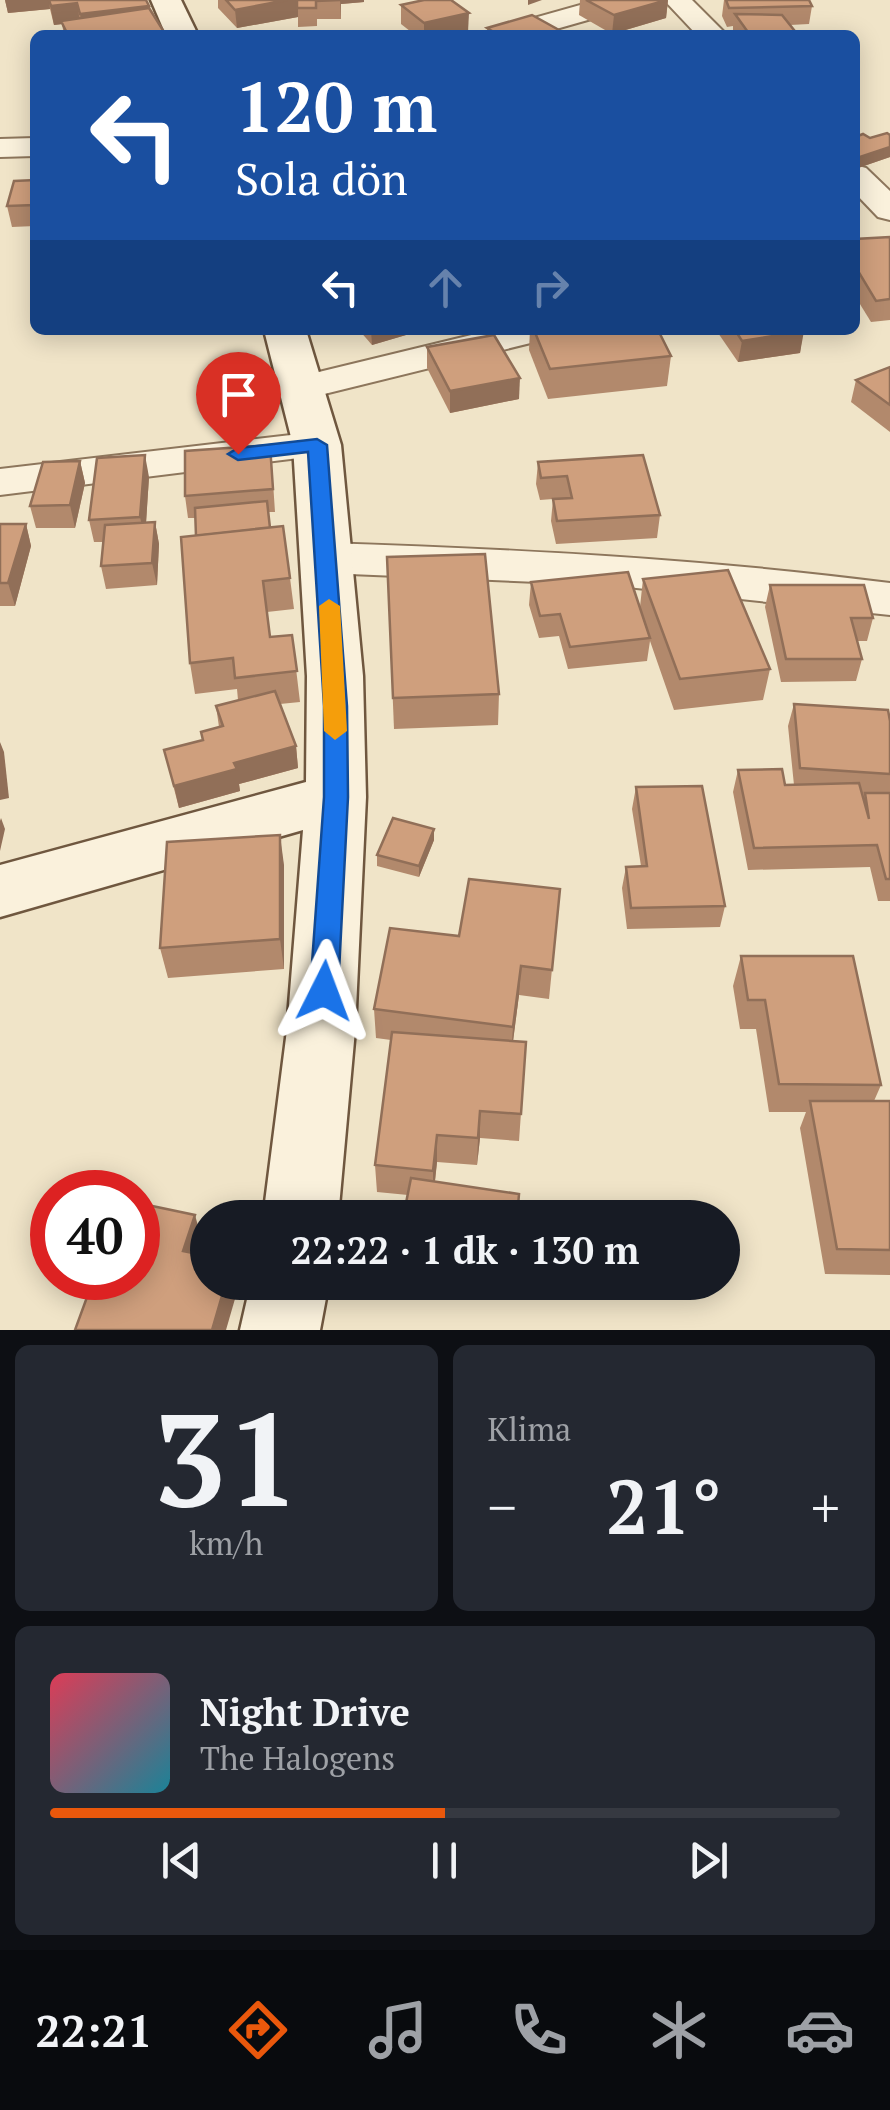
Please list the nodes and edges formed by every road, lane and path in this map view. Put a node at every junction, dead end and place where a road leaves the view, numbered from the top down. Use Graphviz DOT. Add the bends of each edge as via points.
graph roads {
  1 [pos="166,0"];
  2 [pos="506,0"];
  3 [pos="628,0"];
  4 [pos="677,0"];
  5 [pos="535,28"];
  6 [pos="180,30"];
  7 [pos="526,30"];
  8 [pos="708,30"];
  9 [pos="0,148"];
  10 [pos="30,148"];
  11 [pos="860,181"];
  12 [pos="890,211"];
  13 [pos="860,227"];
  14 [pos="287,335"];
  15 [pos="518,335"];
  16 [pos="304,388"];
  17 [pos="317,445"];
  18 [pos="0,482"];
  19 [pos="326,558"];
  20 [pos="890,599"];
  21 [pos="336,797"];
  22 [pos="0,891"];
  23 [pos="302,1200"];
  24 [pos="286,1300"];
  25 [pos="280,1330"];
  1 -- 6 [label="street"];
  2 -- 5 [label="street" via="513,14"];
  3 -- 5 [label="street"];
  4 -- 8 [label="street"];
  5 -- 7 [label="street"];
  9 -- 10 [label="street"];
  11 -- 12 [label="street"];
  12 -- 13 [label="street"];
  14 -- 16 [label="street"];
  15 -- 16 [label="street"];
  16 -- 17 [label="street"];
  17 -- 18 [label="street"];
  17 -- 19 [label="street"];
  19 -- 20 [label="street" via="774,582"];
  19 -- 21 [label="street"];
  21 -- 22 [label="street"];
  21 -- 23 [label="street"];
  24 -- 25 [label="street"];
}
